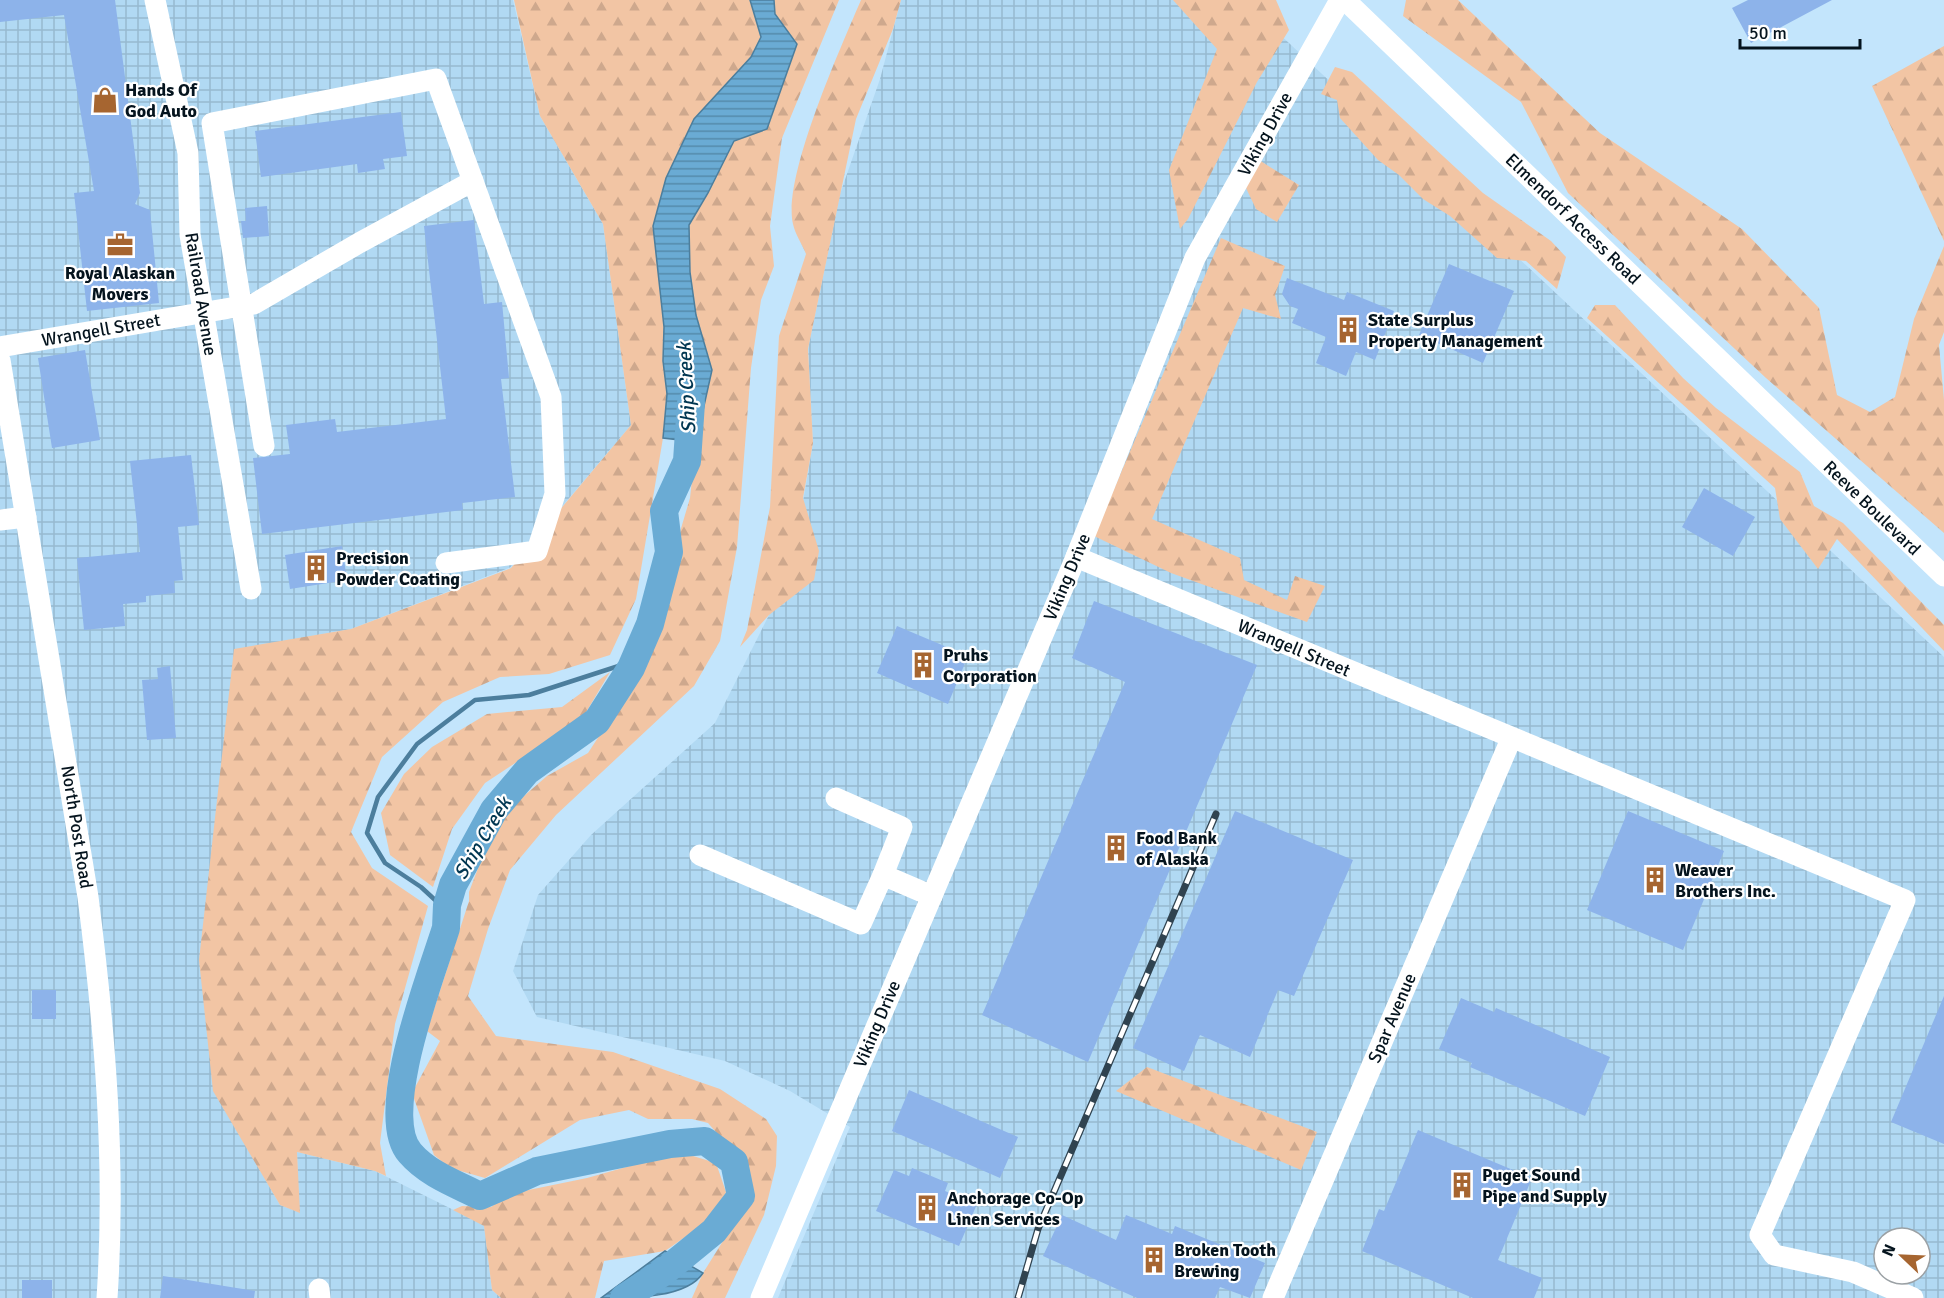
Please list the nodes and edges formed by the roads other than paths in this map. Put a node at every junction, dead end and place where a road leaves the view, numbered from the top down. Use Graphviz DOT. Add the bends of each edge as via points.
graph roads {
  1 [pos="155,0"];
  2 [pos="1340,0"];
  3 [pos="1345,0"];
  4 [pos="473,181"];
  5 [pos="241,307"];
  6 [pos="203,313"];
  7 [pos="0,347"];
  8 [pos="0,360"];
  9 [pos="1800,439"];
  10 [pos="264,446"];
  11 [pos="7,449"];
  12 [pos="26,517"];
  13 [pos="0,520"];
  14 [pos="1076,557"];
  15 [pos="446,562"];
  16 [pos="1944,576"];
  17 [pos="251,589"];
  18 [pos="1512,739"];
  19 [pos="836,798"];
  20 [pos="700,855"];
  21 [pos="883,875"];
  22 [pos="932,896"];
  23 [pos="106,1298"];
  24 [pos="761,1298"];
  25 [pos="1273,1298"];
  26 [pos="1913,1298"];
  1 -- 6 [label="street, Railroad Avenue" via="188,153 190,235"];
  2 -- 14 [label="street, Viking Drive" via="1195,258"];
  3 -- 9 [label="street, Elmendorf Access Road"];
  4 -- 5 [label="street, Wrangell Street" via="254,304"];
  4 -- 5 [label="street" via="436,79 212,123"];
  4 -- 15 [label="street" via="551,397 555,494 537,551"];
  5 -- 6 [label="street, Wrangell Street"];
  5 -- 10 [label="street"];
  6 -- 7 [label="street, Wrangell Street"];
  6 -- 17 [label="street, Railroad Avenue"];
  8 -- 11 [label="street, North Post Road"];
  9 -- 16 [label="street, Reeve Boulevard"];
  11 -- 12 [label="street, North Post Road"];
  12 -- 13 [label="street"];
  12 -- 23 [label="street, North Post Road" via="98,976 109,1144"];
  14 -- 18 [label="street, Wrangell Street"];
  14 -- 22 [label="street, Viking Drive"];
  18 -- 25 [label="street, Spar Avenue"];
  18 -- 26 [label="street, Wrangell Street" via="1905,900 1760,1234 1774,1255 1853,1272"];
  19 -- 21 [label="street" via="902,827"];
  20 -- 21 [label="street" via="861,924"];
  21 -- 22 [label="street"];
  22 -- 24 [label="street, Viking Drive"];
}
